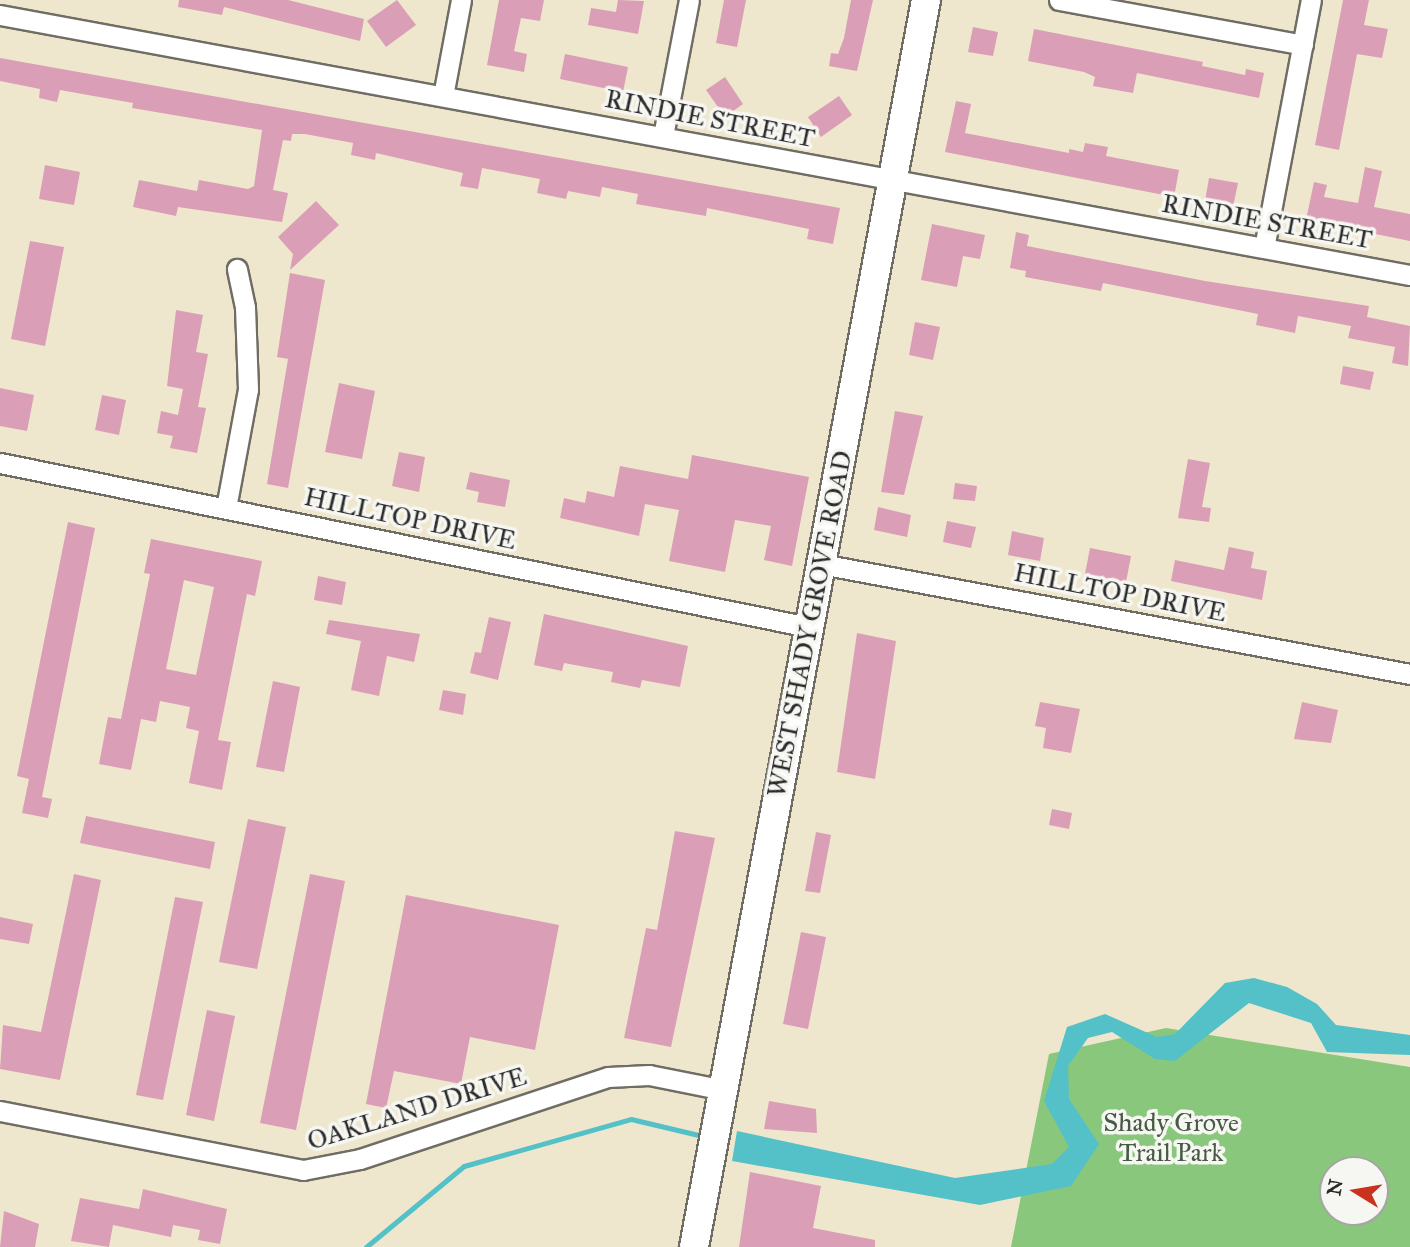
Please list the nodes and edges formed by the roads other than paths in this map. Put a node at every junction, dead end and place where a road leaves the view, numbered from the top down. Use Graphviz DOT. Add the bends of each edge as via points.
graph roads {
  1 [pos="461,0"];
  2 [pos="688,0"];
  3 [pos="926,0"];
  4 [pos="1059,0"];
  5 [pos="1311,0"];
  6 [pos="0,15"];
  7 [pos="1303,45"];
  8 [pos="443,96"];
  9 [pos="663,136"];
  10 [pos="893,180"];
  11 [pos="1264,248"];
  12 [pos="237,269"];
  13 [pos="1410,275"];
  14 [pos="0,463"];
  15 [pos="226,508"];
  16 [pos="821,564"];
  17 [pos="809,627"];
  18 [pos="1410,674"];
  19 [pos="724,1090"];
  20 [pos="0,1111"];
  21 [pos="694,1247"];
  1 -- 8 [label="street"];
  2 -- 9 [label="street"];
  3 -- 10 [label="main road, WEST SHADY GROVE ROAD"];
  4 -- 7 [label="street"];
  5 -- 7 [label="street"];
  6 -- 8 [label="street, RINDIE STREET"];
  7 -- 11 [label="street"];
  8 -- 9 [label="street, RINDIE STREET"];
  9 -- 10 [label="street, RINDIE STREET"];
  10 -- 11 [label="street, RINDIE STREET"];
  10 -- 16 [label="main road, WEST SHADY GROVE ROAD"];
  11 -- 13 [label="street, RINDIE STREET"];
  12 -- 15 [label="street" via="245,306 248,390"];
  14 -- 15 [label="street, HILLTOP DRIVE"];
  15 -- 17 [label="street, HILLTOP DRIVE"];
  16 -- 17 [label="main road, WEST SHADY GROVE ROAD"];
  16 -- 18 [label="street, HILLTOP DRIVE"];
  17 -- 19 [label="main road, WEST SHADY GROVE ROAD"];
  19 -- 20 [label="street, OAKLAND DRIVE" via="649,1075 608,1077 360,1159 303,1170"];
  19 -- 21 [label="main road, WEST SHADY GROVE ROAD"];
}
